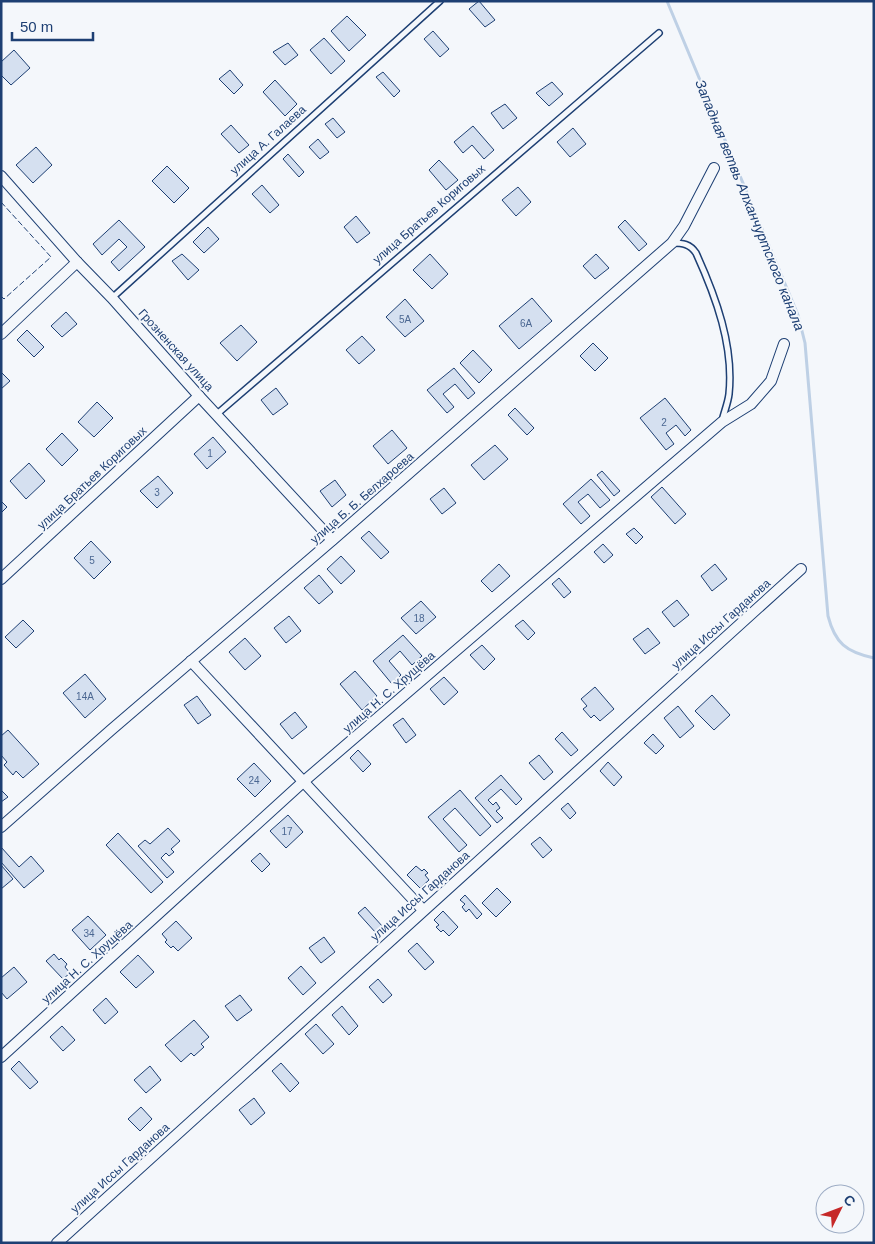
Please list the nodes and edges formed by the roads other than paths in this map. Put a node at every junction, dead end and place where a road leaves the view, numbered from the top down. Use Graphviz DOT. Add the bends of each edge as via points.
graph roads {
  1 [pos="440,1"];
  2 [pos="658,33"];
  3 [pos="714,168"];
  4 [pos="1,176"];
  5 [pos="672,243"];
  6 [pos="77,262"];
  7 [pos="112,298"];
  8 [pos="1,334"];
  9 [pos="784,344"];
  10 [pos="199,396"];
  11 [pos="217,414"];
  12 [pos="722,422"];
  13 [pos="332,540"];
  14 [pos="801,569"];
  15 [pos="1,579"];
  16 [pos="191,661"];
  17 [pos="304,782"];
  18 [pos="1,827"];
  19 [pos="423,910"];
  20 [pos="1,1057"];
  21 [pos="57,1243"];
  1 -- 7 [label="lane, улица А. Галаева"];
  2 -- 11 [label="lane, улица Братьев Кориговых"];
  3 -- 5 [label="street, улица Б. Б. Белхароева"];
  4 -- 6 [label="street, Грозненская улица"];
  5 -- 12 [label="lane" via="693,248 721,320 730,383"];
  5 -- 13 [label="street, улица Б. Б. Белхароева"];
  6 -- 7 [label="street, Грозненская улица"];
  6 -- 8 [label="street"];
  7 -- 10 [label="street, Грозненская улица"];
  9 -- 12 [label="street, улица Н. С. Хрущёва" via="771,381 751,404"];
  10 -- 11 [label="street, Грозненская улица"];
  10 -- 15 [label="street, улица Братьев Кориговых"];
  11 -- 13 [label="street, Грозненская улица"];
  12 -- 17 [label="street, улица Н. С. Хрущёва"];
  13 -- 16 [label="street, улица Б. Б. Белхароева"];
  14 -- 19 [label="street, улица Иссы Гарданова"];
  16 -- 17 [label="street"];
  16 -- 18 [label="street, улица Б. Б. Белхароева"];
  17 -- 19 [label="street"];
  17 -- 20 [label="street, улица Н. С. Хрущёва"];
  19 -- 21 [label="street, улица Иссы Гарданова"];
}
